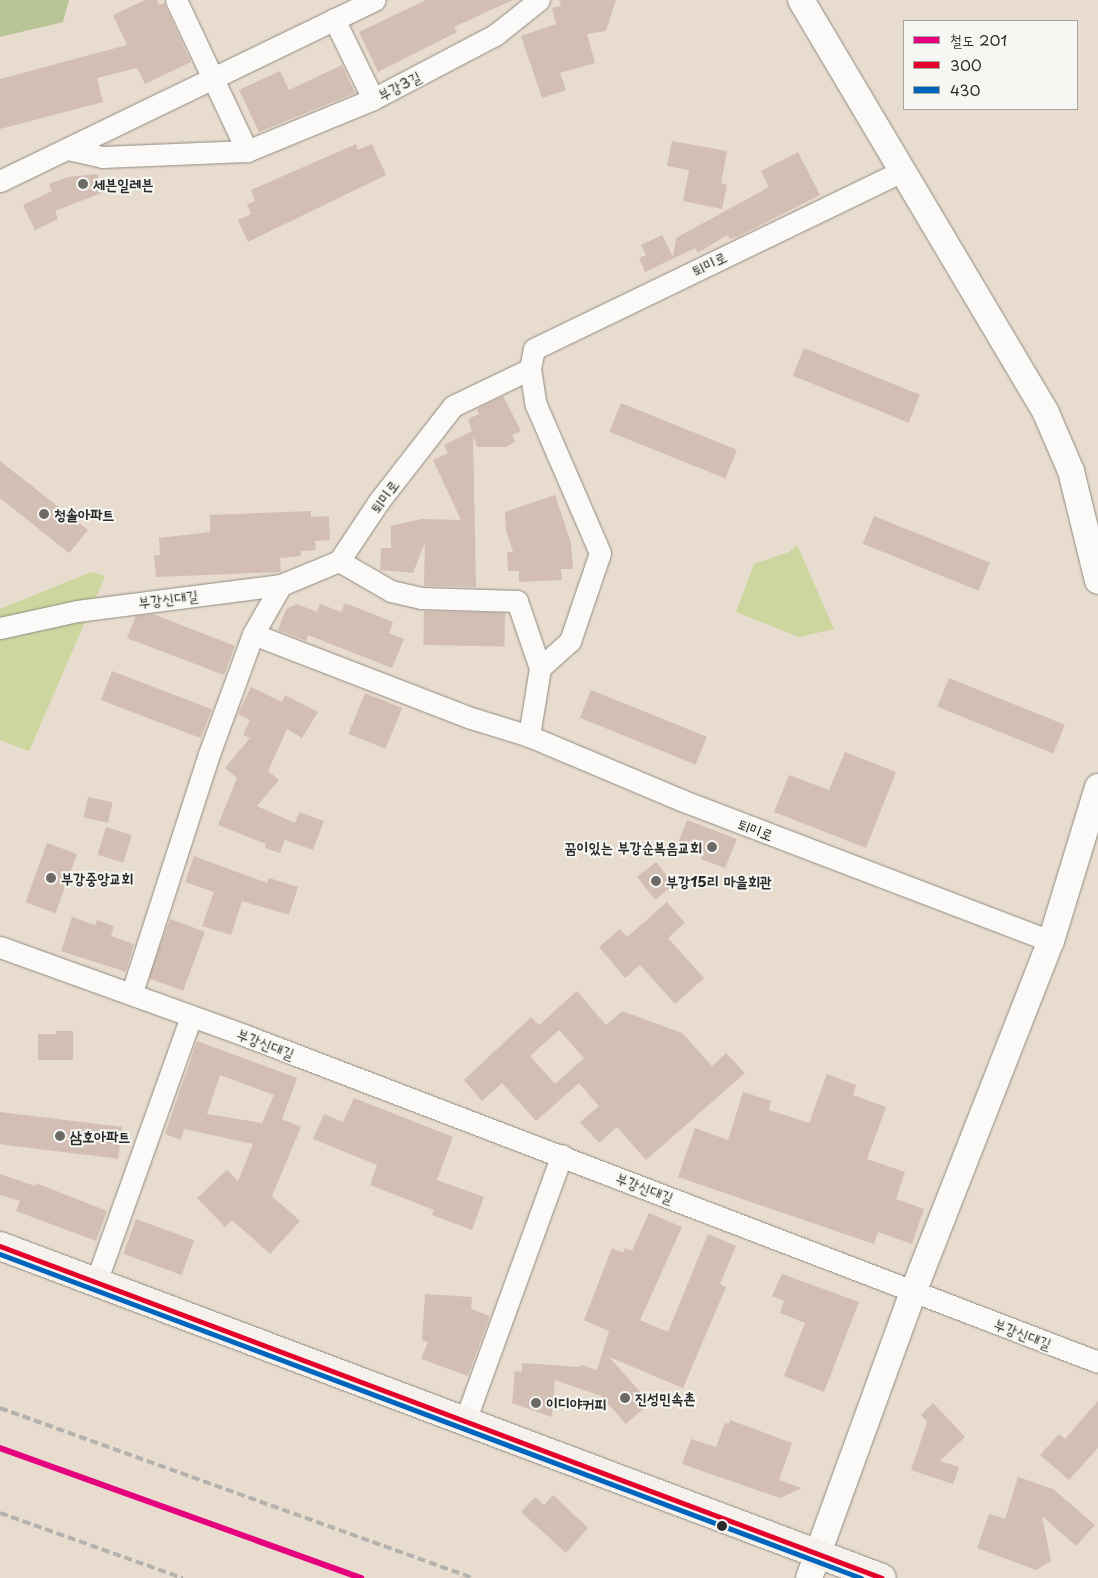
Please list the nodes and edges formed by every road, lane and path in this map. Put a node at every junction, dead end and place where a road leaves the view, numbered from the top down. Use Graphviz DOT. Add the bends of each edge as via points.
graph roads {
  1 [pos="176,0"];
  2 [pos="375,0"];
  3 [pos="539,0"];
  4 [pos="801,0"];
  5 [pos="334,19"];
  6 [pos="214,76"];
  7 [pos="374,99"];
  8 [pos="68,149"];
  9 [pos="248,151"];
  10 [pos="903,171"];
  11 [pos="0,181"];
  12 [pos="530,369"];
  13 [pos="339,561"];
  14 [pos="1098,581"];
  15 [pos="281,585"];
  16 [pos="0,628"];
  17 [pos="253,634"];
  18 [pos="540,668"];
  19 [pos="528,736"];
  20 [pos="1098,788"];
  21 [pos="1050,942"];
  22 [pos="0,947"];
  23 [pos="132,993"];
  24 [pos="191,1016"];
  25 [pos="562,1155"];
  26 [pos="0,1246"];
  27 [pos="96,1282"];
  28 [pos="914,1290"];
  29 [pos="1098,1362"];
  30 [pos="465,1421"];
  31 [pos="817,1552"];
  32 [pos="809,1578"];
  33 [pos="882,1578"];
  1 -- 6 [label="street"];
  2 -- 5 [label="street"];
  3 -- 7 [label="street, 부강3길" via="495,35"];
  4 -- 10 [label="street"];
  5 -- 6 [label="street"];
  5 -- 7 [label="street"];
  6 -- 8 [label="street"];
  6 -- 9 [label="street"];
  7 -- 9 [label="street, 부강3길"];
  8 -- 9 [label="street, 부강3길" via="102,157"];
  8 -- 11 [label="street"];
  10 -- 12 [label="street, 퇴미로" via="534,349"];
  10 -- 14 [label="street" via="1046,413 1070,471"];
  12 -- 13 [label="street, 퇴미로" via="454,406 379,501"];
  12 -- 18 [label="street, 퇴미로" via="536,405 600,553 570,642"];
  13 -- 15 [label="street"];
  13 -- 18 [label="street" via="390,591 421,598 517,601"];
  15 -- 16 [label="street, 부강신대길" via="77,611"];
  15 -- 17 [label="street"];
  17 -- 19 [label="street" via="471,718"];
  17 -- 23 [label="street" via="202,772"];
  18 -- 19 [label="street"];
  19 -- 21 [label="street, 퇴미로" via="682,800"];
  20 -- 21 [label="street"];
  21 -- 28 [label="street"];
  22 -- 23 [label="street, 부강신대길"];
  23 -- 24 [label="street, 부강신대길"];
  24 -- 25 [label="street, 부강신대길"];
  24 -- 27 [label="street"];
  25 -- 28 [label="street, 부강신대길"];
  25 -- 30 [label="street"];
  26 -- 27 [label="main road"];
  27 -- 30 [label="main road"];
  28 -- 29 [label="street, 부강신대길"];
  28 -- 31 [label="street"];
  30 -- 31 [label="main road"];
  31 -- 32 [label="street"];
  31 -- 33 [label="main road"];
}
